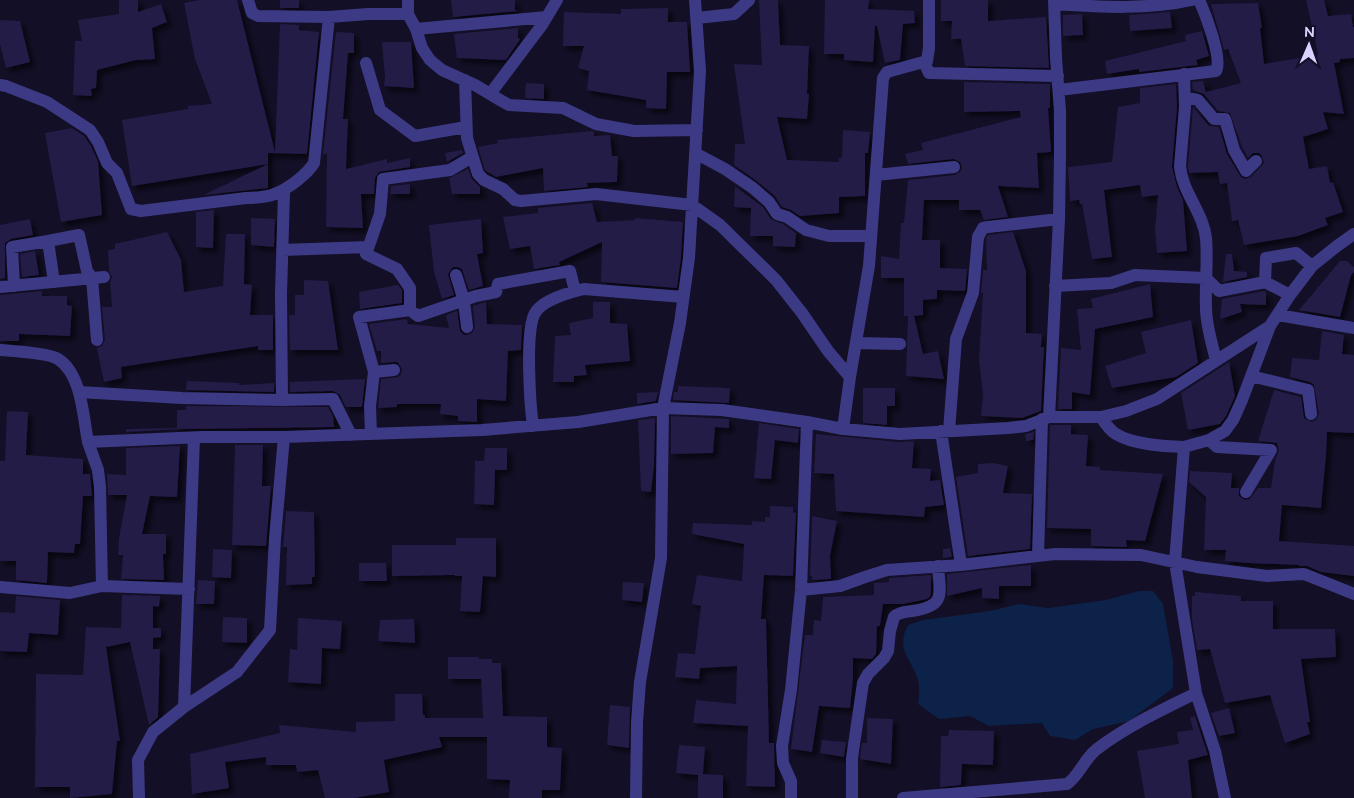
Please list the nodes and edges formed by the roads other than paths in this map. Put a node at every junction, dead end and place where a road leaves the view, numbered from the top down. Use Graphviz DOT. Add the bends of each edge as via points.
graph roads {
  1 [pos="248,0"];
  2 [pos="408,0"];
  3 [pos="558,0"];
  4 [pos="695,0"];
  5 [pos="749,0"];
  6 [pos="929,0"];
  7 [pos="1192,0"];
  8 [pos="1199,0"];
  9 [pos="1054,2"];
  10 [pos="408,14"];
  11 [pos="329,17"];
  12 [pos="547,17"];
  13 [pos="697,18"];
  14 [pos="416,29"];
  15 [pos="924,62"];
  16 [pos="366,63"];
  17 [pos="1184,74"];
  18 [pos="1058,76"];
  19 [pos="465,80"];
  20 [pos="0,85"];
  21 [pos="1059,90"];
  22 [pos="490,94"];
  23 [pos="1184,97"];
  24 [pos="466,127"];
  25 [pos="697,130"];
  26 [pos="695,153"];
  27 [pos="472,157"];
  28 [pos="1256,161"];
  29 [pos="954,167"];
  30 [pos="876,176"];
  31 [pos="284,192"];
  32 [pos="692,205"];
  33 [pos="1059,219"];
  34 [pos="1354,234"];
  35 [pos="871,236"];
  36 [pos="48,241"];
  37 [pos="368,247"];
  38 [pos="282,250"];
  39 [pos="1312,266"];
  40 [pos="456,275"];
  41 [pos="98,277"];
  42 [pos="1206,278"];
  43 [pos="54,282"];
  44 [pos="1265,282"];
  45 [pos="14,286"];
  46 [pos="1056,286"];
  47 [pos="0,287"];
  48 [pos="575,291"];
  49 [pos="1290,295"];
  50 [pos="683,297"];
  51 [pos="464,301"];
  52 [pos="410,310"];
  53 [pos="1278,316"];
  54 [pos="1270,326"];
  55 [pos="467,327"];
  56 [pos="1354,328"];
  57 [pos="97,340"];
  58 [pos="856,343"];
  59 [pos="900,344"];
  60 [pos="0,350"];
  61 [pos="1216,361"];
  62 [pos="394,370"];
  63 [pos="374,372"];
  64 [pos="1251,376"];
  65 [pos="850,377"];
  66 [pos="79,392"];
  67 [pos="282,400"];
  68 [pos="663,408"];
  69 [pos="1311,414"];
  70 [pos="1101,416"];
  71 [pos="1045,418"];
  72 [pos="807,422"];
  73 [pos="533,426"];
  74 [pos="842,429"];
  75 [pos="945,431"];
  76 [pos="371,434"];
  77 [pos="351,435"];
  78 [pos="284,437"];
  79 [pos="194,438"];
  80 [pos="1209,440"];
  81 [pos="88,442"];
  82 [pos="1184,447"];
  83 [pos="1246,492"];
  84 [pos="1038,556"];
  85 [pos="1175,562"];
  86 [pos="961,565"];
  87 [pos="938,566"];
  88 [pos="102,586"];
  89 [pos="0,587"];
  90 [pos="189,589"];
  91 [pos="801,590"];
  92 [pos="1354,594"];
  93 [pos="1196,693"];
  94 [pos="184,707"];
  95 [pos="939,796"];
  96 [pos="139,798"];
  97 [pos="636,798"];
  98 [pos="791,798"];
  99 [pos="852,798"];
  100 [pos="903,798"];
  101 [pos="1225,798"];
  1 -- 11 [label="street" via="252,13 258,16"];
  2 -- 10 [label="street"];
  3 -- 12 [label="street"];
  4 -- 13 [label="street"];
  5 -- 13 [label="street" via="734,14"];
  6 -- 15 [label="street" via="929,53"];
  7 -- 9 [label="street" via="1157,6 1101,7"];
  8 -- 17 [label="street" via="1210,28 1218,68"];
  9 -- 18 [label="street"];
  10 -- 11 [label="street"];
  10 -- 14 [label="street"];
  11 -- 31 [label="street" via="314,163"];
  12 -- 14 [label="street"];
  12 -- 22 [label="street"];
  13 -- 25 [label="street" via="700,71"];
  14 -- 19 [label="street" via="430,60 442,70"];
  15 -- 18 [label="street" via="929,73"];
  15 -- 30 [label="street" via="887,72 883,78"];
  16 -- 24 [label="street" via="380,110 415,136"];
  17 -- 21 [label="street"];
  17 -- 23 [label="street"];
  18 -- 21 [label="street"];
  19 -- 22 [label="street"];
  19 -- 24 [label="street"];
  20 -- 31 [label="street" via="47,102 90,130 107,163 117,173 131,210 260,198"];
  21 -- 33 [label="street"];
  22 -- 25 [label="street" via="509,104 563,108 596,124 615,128 634,131"];
  23 -- 28 [label="street" via="1198,100 1214,119 1225,119 1234,150 1246,171"];
  23 -- 42 [label="street" via="1180,174 1204,228"];
  24 -- 27 [label="street"];
  25 -- 26 [label="street"];
  26 -- 32 [label="street"];
  26 -- 35 [label="street" via="725,169 769,202 777,214 806,230 829,236"];
  27 -- 32 [label="street" via="478,174 484,180 518,200 602,194"];
  27 -- 37 [label="street" via="450,170 383,179 380,214"];
  29 -- 30 [label="street"];
  30 -- 35 [label="street"];
  31 -- 38 [label="street"];
  32 -- 50 [label="street"];
  32 -- 65 [label="street" via="720,225 776,280"];
  33 -- 46 [label="street"];
  33 -- 75 [label="street" via="988,227 980,232 973,293 956,339"];
  34 -- 39 [label="street"];
  35 -- 58 [label="street"];
  36 -- 41 [label="street" via="79,235 87,271"];
  36 -- 43 [label="street"];
  36 -- 45 [label="street" via="12,247"];
  37 -- 38 [label="street"];
  37 -- 52 [label="street" via="366,254 397,269 406,282 410,288"];
  38 -- 67 [label="street"];
  39 -- 44 [label="street" via="1296,253 1266,258"];
  39 -- 49 [label="street"];
  40 -- 51 [label="street"];
  41 -- 43 [label="street"];
  41 -- 57 [label="street"];
  42 -- 44 [label="street" via="1219,291"];
  42 -- 46 [label="street" via="1135,275 1111,283"];
  42 -- 61 [label="street" via="1208,328"];
  43 -- 45 [label="street"];
  44 -- 49 [label="street"];
  45 -- 47 [label="street"];
  46 -- 71 [label="street"];
  48 -- 50 [label="street"];
  48 -- 51 [label="street" via="570,271 498,284 496,292"];
  48 -- 73 [label="street" via="544,304 535,313 530,334"];
  49 -- 53 [label="street"];
  50 -- 68 [label="street"];
  51 -- 52 [label="street" via="418,316"];
  51 -- 55 [label="street"];
  52 -- 63 [label="street" via="359,317"];
  53 -- 54 [label="street"];
  53 -- 56 [label="street"];
  54 -- 61 [label="street"];
  54 -- 64 [label="street"];
  58 -- 59 [label="street"];
  58 -- 65 [label="street"];
  60 -- 66 [label="street" via="57,359 69,370"];
  61 -- 70 [label="street" via="1157,399"];
  62 -- 63 [label="street"];
  63 -- 76 [label="street"];
  64 -- 69 [label="street" via="1308,390"];
  64 -- 80 [label="street" via="1233,420 1225,431"];
  65 -- 74 [label="street"];
  66 -- 67 [label="street"];
  66 -- 81 [label="street"];
  67 -- 77 [label="street" via="333,400"];
  68 -- 72 [label="street" via="722,410"];
  68 -- 73 [label="street"];
  68 -- 97 [label="street" via="661,558 640,682"];
  70 -- 71 [label="street"];
  70 -- 82 [label="street" via="1107,426 1125,438"];
  71 -- 75 [label="street" via="1017,428"];
  71 -- 84 [label="street"];
  72 -- 74 [label="street"];
  72 -- 91 [label="street"];
  73 -- 76 [label="street"];
  74 -- 75 [label="street" via="887,434"];
  75 -- 86 [label="street"];
  76 -- 77 [label="street"];
  77 -- 78 [label="street"];
  78 -- 79 [label="street"];
  78 -- 94 [label="street" via="270,630 237,672"];
  79 -- 81 [label="street"];
  79 -- 90 [label="street"];
  80 -- 82 [label="street"];
  80 -- 83 [label="street" via="1217,447 1271,450"];
  81 -- 88 [label="street" via="99,479"];
  82 -- 85 [label="street"];
  84 -- 85 [label="street" via="1141,555"];
  84 -- 86 [label="street"];
  85 -- 92 [label="street" via="1267,576 1304,574"];
  85 -- 93 [label="street"];
  86 -- 87 [label="street"];
  87 -- 91 [label="street" via="887,570 840,586"];
  87 -- 99 [label="street" via="938,600 934,606 894,617 888,651 863,684 852,758"];
  88 -- 89 [label="street" via="70,593"];
  88 -- 90 [label="street"];
  90 -- 94 [label="street"];
  91 -- 98 [label="street" via="782,746 783,763 791,781"];
  93 -- 95 [label="street" via="1139,721 1098,748 1067,784"];
  93 -- 101 [label="street" via="1215,751"];
  94 -- 96 [label="street" via="153,732 138,760"];
  95 -- 100 [label="street"];
}
